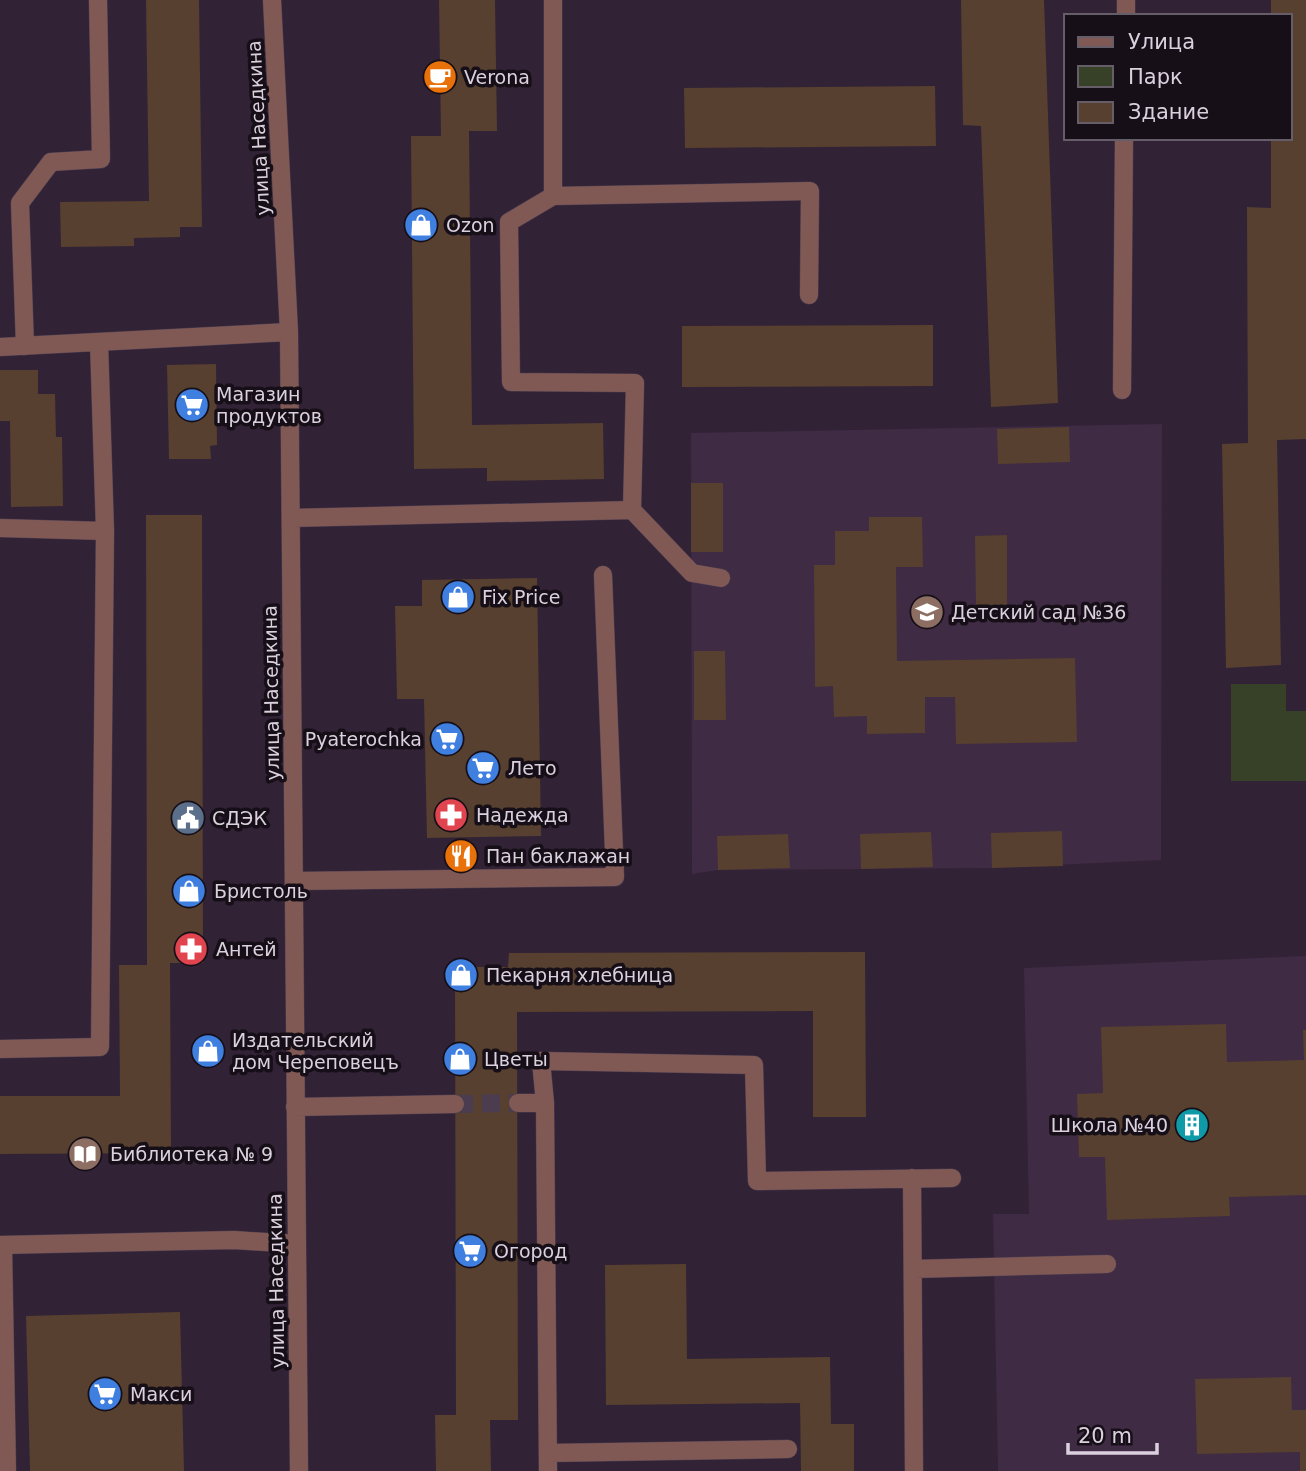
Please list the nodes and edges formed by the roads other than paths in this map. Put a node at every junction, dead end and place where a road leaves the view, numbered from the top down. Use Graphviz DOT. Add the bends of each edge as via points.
graph roads {
  1 [pos="99,0"];
  2 [pos="272,0"];
  3 [pos="553,0"];
  4 [pos="1124,140"];
  5 [pos="553,196"];
  6 [pos="809,295"];
  7 [pos="289,332"];
  8 [pos="99,342"];
  9 [pos="25,346"];
  10 [pos="0,347"];
  11 [pos="1122,390"];
  12 [pos="632,510"];
  13 [pos="291,518"];
  14 [pos="0,528"];
  15 [pos="105,531"];
  16 [pos="603,575"];
  17 [pos="721,578"];
  18 [pos="294,881"];
  19 [pos="0,1049"];
  20 [pos="517,1103"];
  21 [pos="545,1103"];
  22 [pos="455,1104"];
  23 [pos="295,1107"];
  24 [pos="912,1178"];
  25 [pos="952,1178"];
  26 [pos="297,1244"];
  27 [pos="1,1245"];
  28 [pos="1107,1265"];
  29 [pos="913,1269"];
  30 [pos="788,1449"];
  31 [pos="548,1453"];
  32 [pos="7,1471"];
  33 [pos="299,1471"];
  34 [pos="548,1471"];
  35 [pos="914,1471"];
  1 -- 9 [label="street" via="101,159 51,162 20,203"];
  2 -- 7 [label="street, улица Наседкина"];
  3 -- 5 [label="street"];
  4 -- 11 [label="street"];
  5 -- 6 [label="street" via="810,191"];
  5 -- 12 [label="street" via="509,222 511,382 635,383"];
  7 -- 8 [label="street"];
  7 -- 13 [label="street, улица Наседкина"];
  8 -- 9 [label="street"];
  8 -- 15 [label="street"];
  9 -- 10 [label="street"];
  12 -- 13 [label="street"];
  12 -- 17 [label="street" via="692,573"];
  13 -- 18 [label="street, улица Наседкина"];
  14 -- 15 [label="street"];
  15 -- 19 [label="street" via="100,1047"];
  16 -- 18 [label="street" via="615,877"];
  18 -- 23 [label="street, улица Наседкина"];
  20 -- 21 [label="street"];
  21 -- 24 [label="street" via="541,1061 754,1065 757,1181"];
  21 -- 31 [label="street"];
  22 -- 23 [label="street"];
  23 -- 26 [label="street, улица Наседкина"];
  24 -- 25 [label="street"];
  24 -- 29 [label="street"];
  26 -- 27 [label="street" via="234,1240"];
  26 -- 33 [label="street, улица Наседкина"];
  27 -- 32 [label="street"];
  28 -- 29 [label="street"];
  29 -- 35 [label="street"];
  30 -- 31 [label="street"];
  31 -- 34 [label="street"];
}
